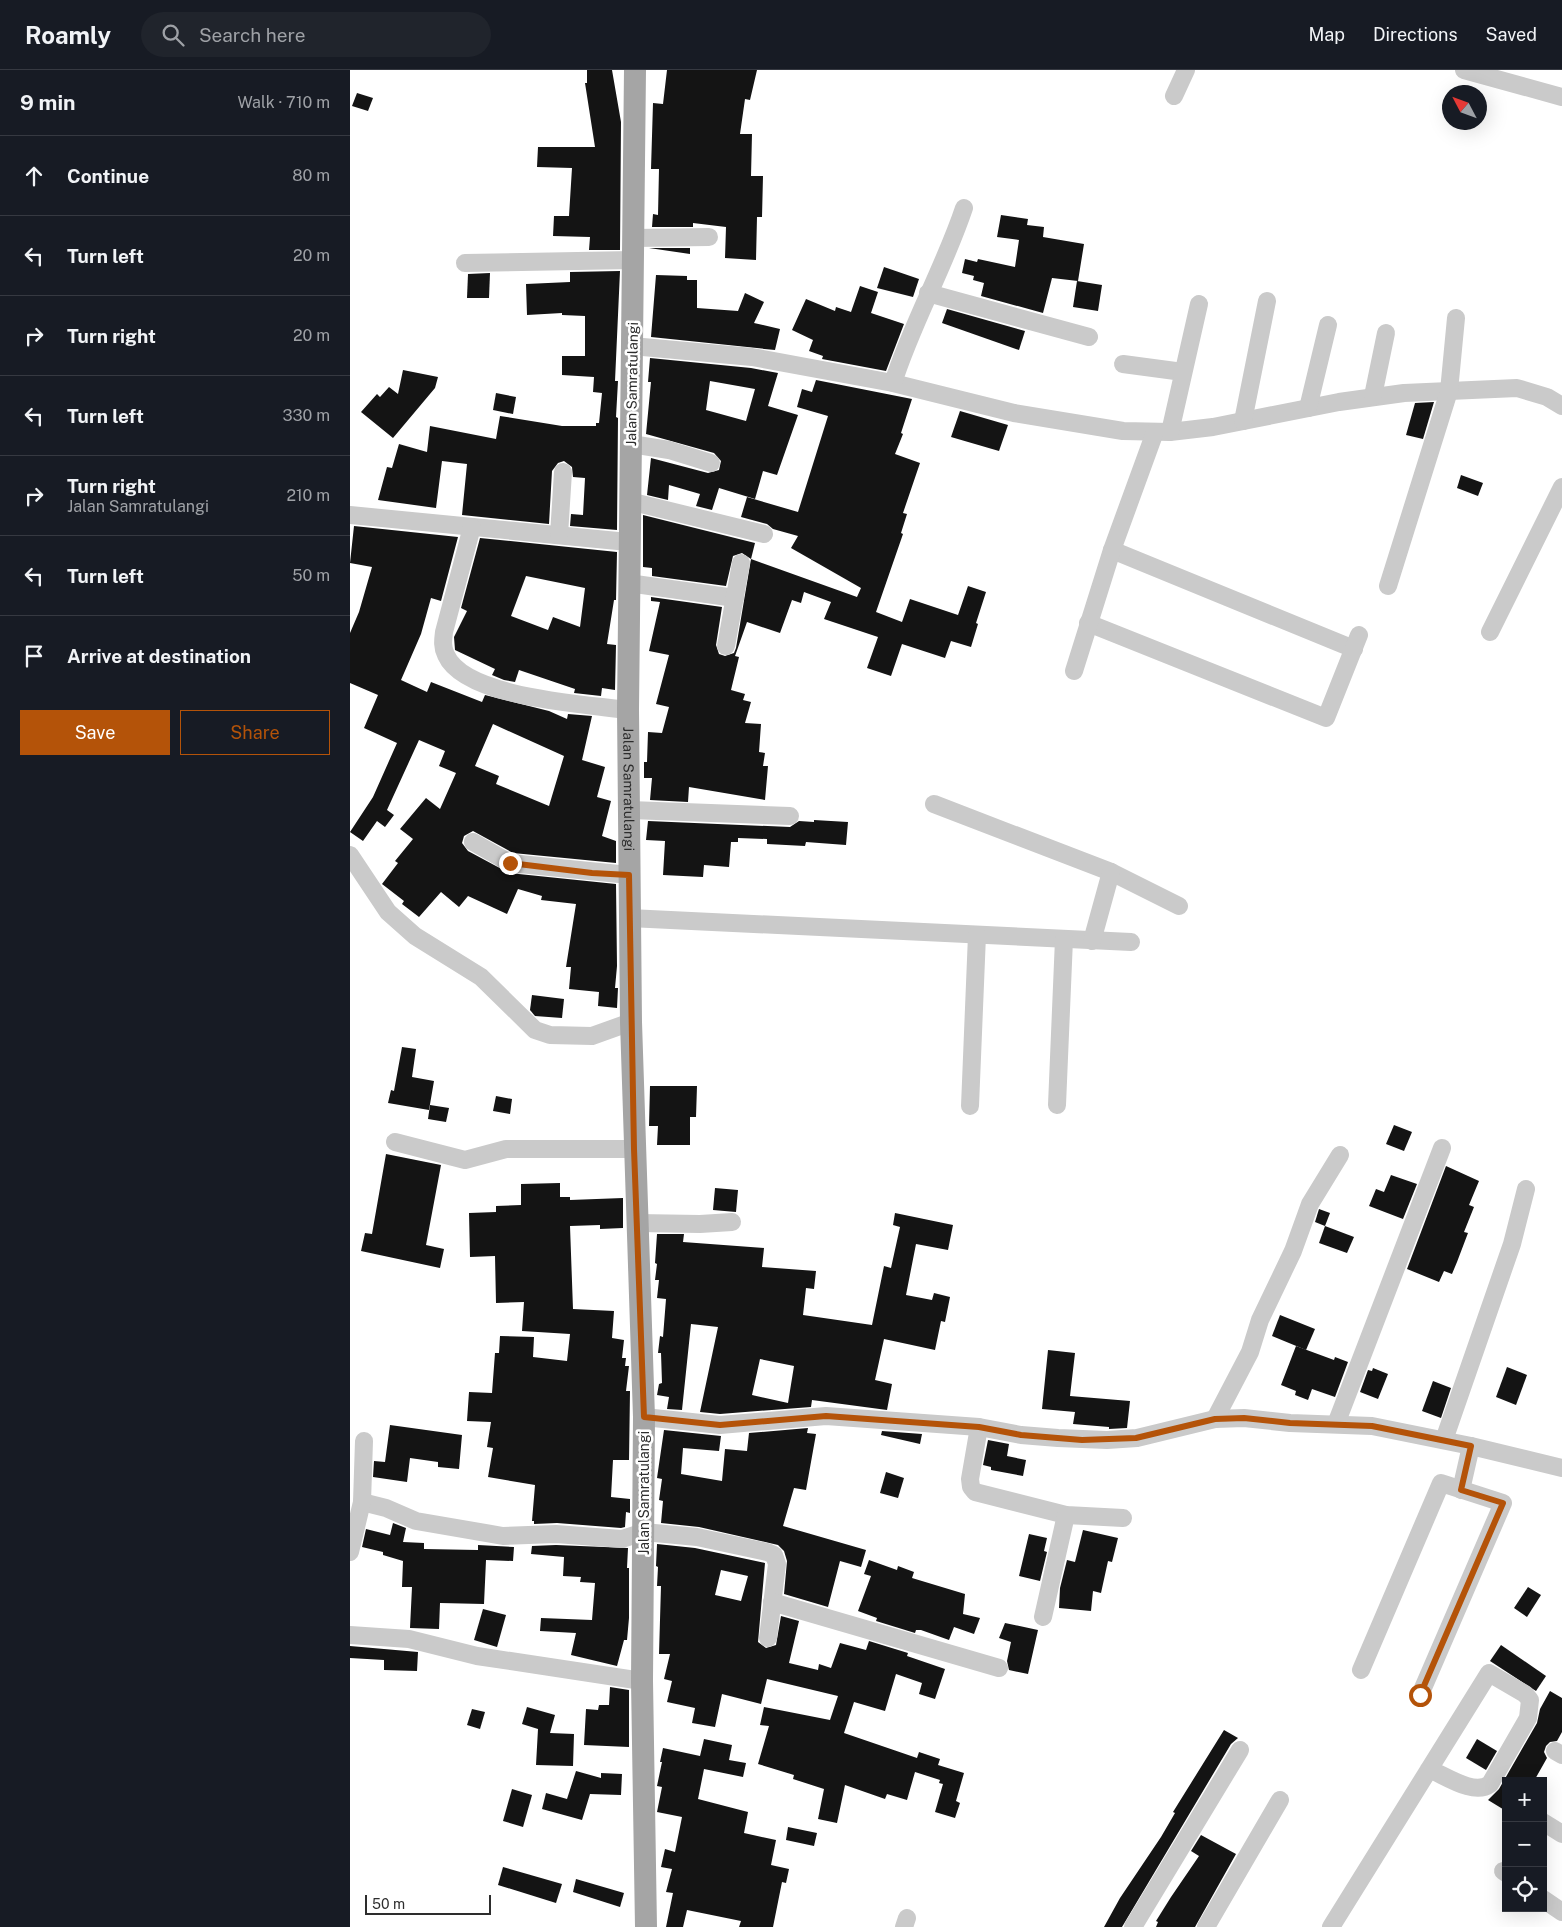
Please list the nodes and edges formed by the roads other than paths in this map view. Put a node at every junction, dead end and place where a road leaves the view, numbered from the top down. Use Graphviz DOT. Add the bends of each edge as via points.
graph roads {
  1 [pos="635,70"];
  2 [pos="1186,70"];
  3 [pos="1464,70"];
  4 [pos="1174,96"];
  5 [pos="1562,97"];
  6 [pos="964,208"];
  7 [pos="709,237"];
  8 [pos="634,238"];
  9 [pos="633,260"];
  10 [pos="466,264"];
  11 [pos="928,293"];
  12 [pos="1267,301"];
  13 [pos="1199,304"];
  14 [pos="1456,318"];
  15 [pos="1328,325"];
  16 [pos="1386,333"];
  17 [pos="1089,337"];
  18 [pos="632,346"];
  19 [pos="1123,364"];
  20 [pos="1184,372"];
  21 [pos="893,384"];
  22 [pos="1449,391"];
  23 [pos="1373,396"];
  24 [pos="1562,406"];
  25 [pos="1308,408"];
  26 [pos="1242,421"];
  27 [pos="1163,432"];
  28 [pos="631,444"];
  29 [pos="711,463"];
  30 [pos="563,472"];
  31 [pos="1562,488"];
  32 [pos="629,501"];
  33 [pos="350,515"];
  34 [pos="472,527"];
  35 [pos="764,534"];
  36 [pos="559,535"];
  37 [pos="628,542"];
  38 [pos="1112,550"];
  39 [pos="741,563"];
  40 [pos="628,583"];
  41 [pos="1388,586"];
  42 [pos="735,598"];
  43 [pos="1088,622"];
  44 [pos="1490,632"];
  45 [pos="726,646"];
  46 [pos="1074,670"];
  47 [pos="628,710"];
  48 [pos="934,804"];
  49 [pos="630,810"];
  50 [pos="790,816"];
  51 [pos="473,842"];
  52 [pos="350,855"];
  53 [pos="1111,872"];
  54 [pos="629,875"];
  55 [pos="1179,906"];
  56 [pos="629,918"];
  57 [pos="977,935"];
  58 [pos="1064,939"];
  59 [pos="1092,940"];
  60 [pos="1131,942"];
  61 [pos="630,1022"];
  62 [pos="1057,1105"];
  63 [pos="970,1106"];
  64 [pos="394,1142"];
  65 [pos="1442,1148"];
  66 [pos="634,1149"];
  67 [pos="1340,1155"];
  68 [pos="1526,1189"];
  69 [pos="732,1222"];
  70 [pos="637,1223"];
  71 [pos="644,1417"];
  72 [pos="1215,1419"];
  73 [pos="1336,1424"];
  74 [pos="979,1427"];
  75 [pos="1444,1440"];
  76 [pos="364,1441"];
  77 [pos="1471,1446"];
  78 [pos="1562,1468"];
  79 [pos="1461,1490"];
  80 [pos="362,1502"];
  81 [pos="1066,1515"];
  82 [pos="1123,1518"];
  83 [pos="644,1532"];
  84 [pos="350,1552"];
  85 [pos="772,1602"];
  86 [pos="1043,1617"];
  87 [pos="350,1635"];
  88 [pos="768,1638"];
  89 [pos="998,1668"];
  90 [pos="1361,1670"];
  91 [pos="642,1681"];
  92 [pos="1420,1695"];
  93 [pos="1240,1750"];
  94 [pos="1429,1769"];
  95 [pos="1280,1800"];
  96 [pos="1547,1825"];
  97 [pos="1562,1834"];
  98 [pos="1547,1902"];
  99 [pos="1562,1912"];
  100 [pos="646,1927"];
  101 [pos="1133,1927"];
  102 [pos="1206,1927"];
  103 [pos="1331,1927"];
  1 -- 8 [label="main road, Jalan Samratulangi"];
  2 -- 4 [label="street"];
  3 -- 5 [label="street"];
  6 -- 11 [label="street"];
  7 -- 8 [label="street"];
  8 -- 9 [label="main road, Jalan Samratulangi"];
  9 -- 10 [label="street"];
  9 -- 18 [label="main road, Jalan Samratulangi"];
  11 -- 17 [label="street"];
  11 -- 21 [label="street" via="905,345"];
  12 -- 26 [label="street"];
  13 -- 20 [label="street"];
  14 -- 22 [label="street"];
  15 -- 25 [label="street"];
  16 -- 23 [label="street"];
  18 -- 21 [label="street" via="752,357"];
  18 -- 28 [label="main road, Jalan Samratulangi"];
  19 -- 20 [label="street"];
  20 -- 27 [label="street"];
  21 -- 27 [label="street" via="1014,413 1097,428"];
  22 -- 23 [label="street"];
  22 -- 24 [label="street" via="1517,388 1547,397"];
  22 -- 41 [label="street"];
  23 -- 25 [label="street"];
  25 -- 26 [label="street"];
  26 -- 27 [label="street"];
  27 -- 38 [label="street"];
  28 -- 29 [label="street" via="669,450"];
  28 -- 32 [label="main road, Jalan Samratulangi"];
  30 -- 36 [label="street"];
  31 -- 44 [label="street"];
  32 -- 35 [label="street"];
  32 -- 37 [label="main road, Jalan Samratulangi"];
  33 -- 34 [label="street"];
  34 -- 36 [label="street"];
  34 -- 47 [label="street" via="442,644 452,664 479,683 519,695"];
  36 -- 37 [label="street"];
  37 -- 40 [label="main road, Jalan Samratulangi"];
  38 -- 43 [label="street"];
  38 -- 43 [label="street" via="1356,642 1326,718"];
  39 -- 42 [label="street"];
  40 -- 42 [label="street"];
  40 -- 47 [label="main road, Jalan Samratulangi"];
  42 -- 45 [label="street"];
  43 -- 46 [label="street"];
  47 -- 49 [label="main road, Jalan Samratulangi"];
  48 -- 53 [label="street"];
  49 -- 50 [label="street"];
  49 -- 54 [label="main road, Jalan Samratulangi"];
  51 -- 54 [label="street" via="510,863"];
  52 -- 61 [label="street" via="388,912 415,936 480,977 535,1030 550,1035 592,1036"];
  53 -- 55 [label="street"];
  53 -- 59 [label="street"];
  54 -- 56 [label="main road, Jalan Samratulangi"];
  56 -- 57 [label="street"];
  56 -- 61 [label="main road, Jalan Samratulangi"];
  57 -- 58 [label="street"];
  57 -- 63 [label="street"];
  58 -- 59 [label="street"];
  58 -- 62 [label="street"];
  59 -- 60 [label="street"];
  61 -- 66 [label="main road, Jalan Samratulangi"];
  64 -- 66 [label="street" via="465,1160 506,1149"];
  65 -- 73 [label="street"];
  66 -- 70 [label="main road, Jalan Samratulangi"];
  67 -- 72 [label="street" via="1310,1204 1294,1251 1260,1320 1250,1352"];
  68 -- 75 [label="street" via="1512,1244"];
  69 -- 70 [label="street"];
  70 -- 71 [label="main road, Jalan Samratulangi"];
  71 -- 74 [label="street" via="720,1425 826,1416"];
  71 -- 83 [label="main road, Jalan Samratulangi"];
  72 -- 73 [label="street"];
  72 -- 74 [label="street" via="1136,1438 1107,1440 1021,1435"];
  73 -- 75 [label="street" via="1372,1426"];
  74 -- 81 [label="street" via="970,1479 975,1492"];
  75 -- 77 [label="street"];
  76 -- 80 [label="street"];
  77 -- 78 [label="street"];
  77 -- 79 [label="street"];
  79 -- 90 [label="street" via="1441,1483"];
  79 -- 92 [label="street" via="1503,1503"];
  80 -- 83 [label="street" via="416,1521 502,1536 556,1534 622,1539"];
  80 -- 84 [label="street"];
  81 -- 82 [label="street"];
  81 -- 86 [label="street"];
  83 -- 85 [label="street" via="697,1537 774,1555 777,1564"];
  83 -- 91 [label="main road, Jalan Samratulangi"];
  85 -- 88 [label="street"];
  85 -- 89 [label="street"];
  87 -- 91 [label="street" via="409,1639 477,1656"];
  91 -- 100 [label="main road, Jalan Samratulangi"];
  93 -- 101 [label="street"];
  94 -- 94 [label="street" via="1489,1673 1530,1700 1528,1718 1490,1784 1483,1789"];
  94 -- 103 [label="street"];
  95 -- 102 [label="street"];
  96 -- 97 [label="street"];
  98 -- 99 [label="street"];
}
